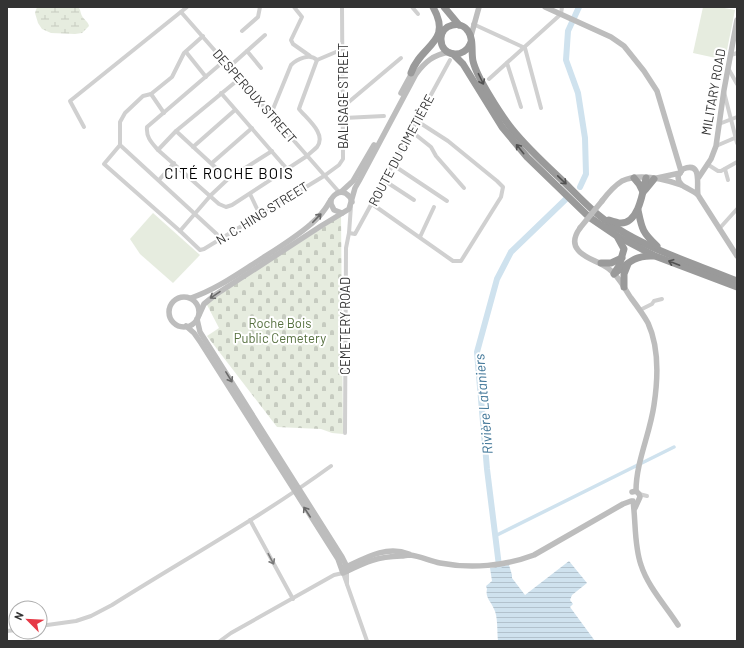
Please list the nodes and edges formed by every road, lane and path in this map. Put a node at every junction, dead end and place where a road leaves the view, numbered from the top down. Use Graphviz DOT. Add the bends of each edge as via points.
graph roads {
  1 [pos="187,7"];
  2 [pos="260,7"];
  3 [pos="294,7"];
  4 [pos="342,7"];
  5 [pos="412,7"];
  6 [pos="434,7"];
  7 [pos="444,7"];
  8 [pos="479,7"];
  9 [pos="545,7"];
  10 [pos="562,7"];
  11 [pos="181,12"];
  12 [pos="418,14"];
  13 [pos="564,15"];
  14 [pos="737,20"];
  15 [pos="460,25"];
  16 [pos="473,25"];
  17 [pos="242,30"];
  18 [pos="444,31"];
  19 [pos="265,35"];
  20 [pos="203,36"];
  21 [pos="441,39"];
  22 [pos="471,39"];
  23 [pos="525,48"];
  24 [pos="343,49"];
  25 [pos="247,51"];
  26 [pos="186,52"];
  27 [pos="737,53"];
  28 [pos="731,55"];
  29 [pos="310,56"];
  30 [pos="450,56"];
  31 [pos="401,58"];
  32 [pos="316,60"];
  33 [pos="224,61"];
  34 [pos="507,63"];
  35 [pos="229,67"];
  36 [pos="261,68"];
  37 [pos="728,68"];
  38 [pos="411,73"];
  39 [pos="206,77"];
  40 [pos="735,77"];
  41 [pos="239,79"];
  42 [pos="489,79"];
  43 [pos="726,80"];
  44 [pos="737,84"];
  45 [pos="724,90"];
  46 [pos="221,93"];
  47 [pos="151,94"];
  48 [pos="344,106"];
  49 [pos="521,107"];
  50 [pos="541,108"];
  51 [pos="235,110"];
  52 [pos="164,113"];
  53 [pos="271,114"];
  54 [pos="384,116"];
  55 [pos="737,117"];
  56 [pos="344,118"];
  57 [pos="731,119"];
  58 [pos="417,121"];
  59 [pos="719,124"];
  60 [pos="84,127"];
  61 [pos="252,128"];
  62 [pos="411,131"];
  63 [pos="176,132"];
  64 [pos="736,138"];
  65 [pos="737,143"];
  66 [pos="120,145"];
  67 [pos="716,146"];
  68 [pos="193,147"];
  69 [pos="158,150"];
  70 [pos="272,151"];
  71 [pos="307,156"];
  72 [pos="677,157"];
  73 [pos="737,162"];
  74 [pos="174,163"];
  75 [pos="212,163"];
  76 [pos="707,165"];
  77 [pos="393,166"];
  78 [pos="687,168"];
  79 [pos="287,169"];
  80 [pos="694,169"];
  81 [pos="725,169"];
  82 [pos="680,172"];
  83 [pos="324,176"];
  84 [pos="634,178"];
  85 [pos="646,178"];
  86 [pos="228,179"];
  87 [pos="655,179"];
  88 [pos="698,179"];
  89 [pos="159,180"];
  90 [pos="728,180"];
  91 [pos="329,181"];
  92 [pos="385,181"];
  93 [pos="684,186"];
  94 [pos="464,188"];
  95 [pos="340,192"];
  96 [pos="643,192"];
  97 [pos="250,194"];
  98 [pos="211,195"];
  99 [pos="698,195"];
  100 [pos="333,197"];
  101 [pos="414,200"];
  102 [pos="447,201"];
  103 [pos="351,204"];
  104 [pos="372,204"];
  105 [pos="434,207"];
  106 [pos="737,209"];
  107 [pos="638,210"];
  108 [pos="195,213"];
  109 [pos="342,213"];
  110 [pos="260,215"];
  111 [pos="599,216"];
  112 [pos="350,221"];
  113 [pos="719,229"];
  114 [pos="180,231"];
  115 [pos="349,233"];
  116 [pos="617,236"];
  117 [pos="420,237"];
  118 [pos="222,238"];
  119 [pos="660,254"];
  120 [pos="737,256"];
  121 [pos="622,258"];
  122 [pos="601,263"];
  123 [pos="628,264"];
  124 [pos="700,266"];
  125 [pos="614,274"];
  126 [pos="737,276"];
  127 [pos="737,281"];
  128 [pos="624,287"];
  129 [pos="737,287"];
  130 [pos="191,298"];
  131 [pos="662,299"];
  132 [pos="640,310"];
  133 [pos="198,317"];
  134 [pos="186,326"];
  135 [pos="345,433"];
  136 [pos="331,466"];
  137 [pos="297,491"];
  138 [pos="647,496"];
  139 [pos="634,497"];
  140 [pos="250,520"];
  141 [pos="345,570"];
  142 [pos="293,599"];
  143 [pos="48,625"];
  144 [pos="678,625"];
  145 [pos="220,641"];
  146 [pos="367,641"];
  1 -- 11 [label="street"];
  2 -- 17 [label="street" via="258,17"];
  3 -- 29 [label="street" via="302,18 291,40"];
  4 -- 24 [label="street, BALISAGE STREET"];
  5 -- 12 [label="street"];
  6 -- 18 [label="highway"];
  6 -- 38 [label="highway" via="440,26 439,33 418,59"];
  7 -- 15 [label="highway"];
  8 -- 16 [label="main road"];
  9 -- 13 [label="main road"];
  10 -- 13 [label="street"];
  11 -- 20 [label="street, DESPEROUX STREET"];
  11 -- 60 [label="street" via="70,101"];
  13 -- 23 [label="street"];
  13 -- 72 [label="main road" via="611,37 624,46 644,71 657,91"];
  14 -- 28 [label="main road, MILITARY ROAD"];
  15 -- 16 [label="main road"];
  15 -- 18 [label="highway" via="451,26"];
  15 -- 22 [label="highway" via="468,30"];
  16 -- 22 [label="main road"];
  16 -- 23 [label="street"];
  18 -- 21 [label="highway"];
  19 -- 25 [label="street"];
  20 -- 26 [label="street"];
  20 -- 33 [label="street, DESPEROUX STREET"];
  21 -- 30 [label="highway"];
  21 -- 38 [label="main road"];
  22 -- 30 [label="highway" via="468,49"];
  22 -- 111 [label="highway, one-way" via="473,62 492,99 512,128"];
  23 -- 34 [label="street"];
  23 -- 50 [label="street"];
  24 -- 32 [label="street"];
  24 -- 48 [label="street, BALISAGE STREET"];
  25 -- 35 [label="street"];
  25 -- 36 [label="street"];
  26 -- 39 [label="street"];
  26 -- 47 [label="street" via="172,77"];
  27 -- 28 [label="street"];
  28 -- 37 [label="main road, MILITARY ROAD"];
  29 -- 32 [label="street"];
  29 -- 53 [label="street" via="295,61 289,68"];
  30 -- 58 [label="street, ROUTE DU CIMETIÈRE"];
  30 -- 103 [label="main road" via="433,56 416,74 355,188"];
  116 -- 30 [label="highway, one-way" via="589,217 527,157 502,127 463,64"];
  31 -- 48 [label="street"];
  32 -- 71 [label="street" via="299,109 318,132 319,143"];
  33 -- 35 [label="street, DESPEROUX STREET"];
  33 -- 39 [label="street"];
  34 -- 42 [label="street"];
  34 -- 49 [label="street"];
  35 -- 41 [label="street, DESPEROUX STREET"];
  37 -- 40 [label="street"];
  37 -- 43 [label="main road, MILITARY ROAD"];
  38 -- 95 [label="main road" via="357,176"];
  39 -- 52 [label="street"];
  40 -- 43 [label="street"];
  40 -- 44 [label="street"];
  41 -- 46 [label="street"];
  41 -- 53 [label="street, DESPEROUX STREET"];
  43 -- 45 [label="main road, MILITARY ROAD"];
  45 -- 57 [label="street"];
  45 -- 59 [label="main road, MILITARY ROAD"];
  46 -- 51 [label="street"];
  46 -- 63 [label="street"];
  47 -- 52 [label="street"];
  47 -- 66 [label="street" via="143,96 125,113 120,122"];
  48 -- 56 [label="street, BALISAGE STREET"];
  51 -- 61 [label="street"];
  51 -- 68 [label="street"];
  52 -- 69 [label="street" via="147,127 146,133"];
  53 -- 71 [label="street, DESPEROUX STREET"];
  54 -- 56 [label="street"];
  55 -- 57 [label="street"];
  56 -- 83 [label="street, BALISAGE STREET" via="343,159"];
  57 -- 59 [label="street"];
  57 -- 64 [label="street"];
  58 -- 62 [label="street, ROUTE DU CIMETIÈRE"];
  58 -- 117 [label="street" via="475,162 502,185 503,191 461,261 453,261"];
  59 -- 67 [label="main road, MILITARY ROAD"];
  61 -- 70 [label="street"];
  61 -- 75 [label="street"];
  62 -- 77 [label="street, ROUTE DU CIMETIÈRE"];
  62 -- 94 [label="street" via="431,147"];
  63 -- 68 [label="street"];
  63 -- 69 [label="street"];
  64 -- 65 [label="street"];
  64 -- 67 [label="street"];
  66 -- 89 [label="street"];
  66 -- 114 [label="street" via="104,164"];
  67 -- 76 [label="main road, MILITARY ROAD"];
  68 -- 75 [label="street"];
  69 -- 74 [label="street"];
  70 -- 79 [label="street"];
  70 -- 86 [label="street"];
  71 -- 79 [label="street"];
  71 -- 83 [label="street, DESPEROUX STREET"];
  72 -- 78 [label="main road"];
  72 -- 82 [label="main road"];
  73 -- 81 [label="street"];
  74 -- 89 [label="street"];
  74 -- 98 [label="street"];
  75 -- 86 [label="street"];
  76 -- 80 [label="main road"];
  76 -- 81 [label="street" via="718,171"];
  76 -- 88 [label="main road, MILITARY ROAD"];
  77 -- 92 [label="street, ROUTE DU CIMETIÈRE"];
  77 -- 102 [label="street"];
  78 -- 80 [label="main road"];
  78 -- 82 [label="main road"];
  79 -- 97 [label="street"];
  80 -- 88 [label="main road"];
  81 -- 90 [label="street"];
  82 -- 87 [label="main road"];
  82 -- 93 [label="main road" via="678,179"];
  83 -- 91 [label="street, DESPEROUX STREET"];
  83 -- 110 [label="street, N. C. HING STREET"];
  84 -- 85 [label="main road"];
  84 -- 96 [label="highway"];
  84 -- 122 [label="main road, bridge" via="616,186 575,236 577,249 587,258"];
  85 -- 87 [label="main road"];
  85 -- 96 [label="highway"];
  86 -- 98 [label="street"];
  87 -- 93 [label="main road"];
  87 -- 96 [label="highway"];
  88 -- 93 [label="main road" via="692,187"];
  88 -- 99 [label="main road"];
  89 -- 108 [label="street"];
  91 -- 95 [label="street, DESPEROUX STREET"];
  91 -- 100 [label="street"];
  92 -- 101 [label="street"];
  92 -- 104 [label="street, ROUTE DU CIMETIÈRE"];
  93 -- 99 [label="main road"];
  95 -- 100 [label="main road"];
  95 -- 103 [label="main road" via="349,196"];
  96 -- 107 [label="highway"];
  97 -- 98 [label="street" via="226,207 219,204"];
  97 -- 110 [label="street"];
  98 -- 108 [label="street"];
  99 -- 113 [label="main road"];
  100 -- 109 [label="main road" via="332,207 336,212"];
  130 -- 100 [label="main road, one-way" via="207,292 302,232 321,215"];
  103 -- 109 [label="main road" via="349,209"];
  103 -- 112 [label="street, CEMETERY ROAD"];
  104 -- 115 [label="street, ROUTE DU CIMETIÈRE" via="355,234"];
  104 -- 117 [label="street"];
  105 -- 117 [label="street"];
  106 -- 113 [label="street"];
  107 -- 111 [label="highway" via="630,220 622,223"];
  107 -- 119 [label="highway" via="644,232"];
  108 -- 114 [label="street"];
  108 -- 118 [label="street"];
  109 -- 112 [label="street"];
  109 -- 133 [label="main road, one-way" via="215,295 204,304"];
  110 -- 118 [label="street, N. C. HING STREET"];
  111 -- 119 [label="highway"];
  112 -- 115 [label="street, CEMETERY ROAD"];
  113 -- 120 [label="main road"];
  114 -- 118 [label="street, N. C. HING STREET" via="200,250"];
  115 -- 135 [label="street, CEMETERY ROAD" via="346,248"];
  116 -- 119 [label="highway"];
  116 -- 121 [label="highway" via="624,249"];
  119 -- 123 [label="highway" via="636,258"];
  119 -- 124 [label="highway"];
  129 -- 119 [label="highway, one-way"];
  121 -- 122 [label="highway" via="611,263"];
  121 -- 125 [label="highway"];
  122 -- 125 [label="main road"];
  123 -- 125 [label="highway"];
  123 -- 128 [label="highway" via="623,279"];
  124 -- 126 [label="highway"];
  124 -- 127 [label="highway"];
  125 -- 128 [label="main road"];
  128 -- 132 [label="main road"];
  130 -- 133 [label="main road" via="198,305"];
  130 -- 134 [label="main road" via="177,299 170,311 176,324"];
  131 -- 132 [label="street"];
  132 -- 139 [label="main road" via="651,332 657,365 654,405"];
  133 -- 134 [label="main road" via="194,323"];
  133 -- 137 [label="main road, one-way" via="200,332"];
  134 -- 137 [label="main road" via="201,343"];
  136 -- 137 [label="street"];
  137 -- 140 [label="street"];
  137 -- 141 [label="main road"];
  138 -- 139 [label="street"];
  139 -- 141 [label="main road" via="534,555 513,562 459,566 402,551 386,551 363,558"];
  139 -- 144 [label="main road" via="635,535 640,565"];
  140 -- 142 [label="street, one-way"];
  140 -- 143 [label="street" via="91,616"];
  141 -- 142 [label="street"];
  141 -- 146 [label="street" via="347,585"];
  142 -- 145 [label="street"];
}
